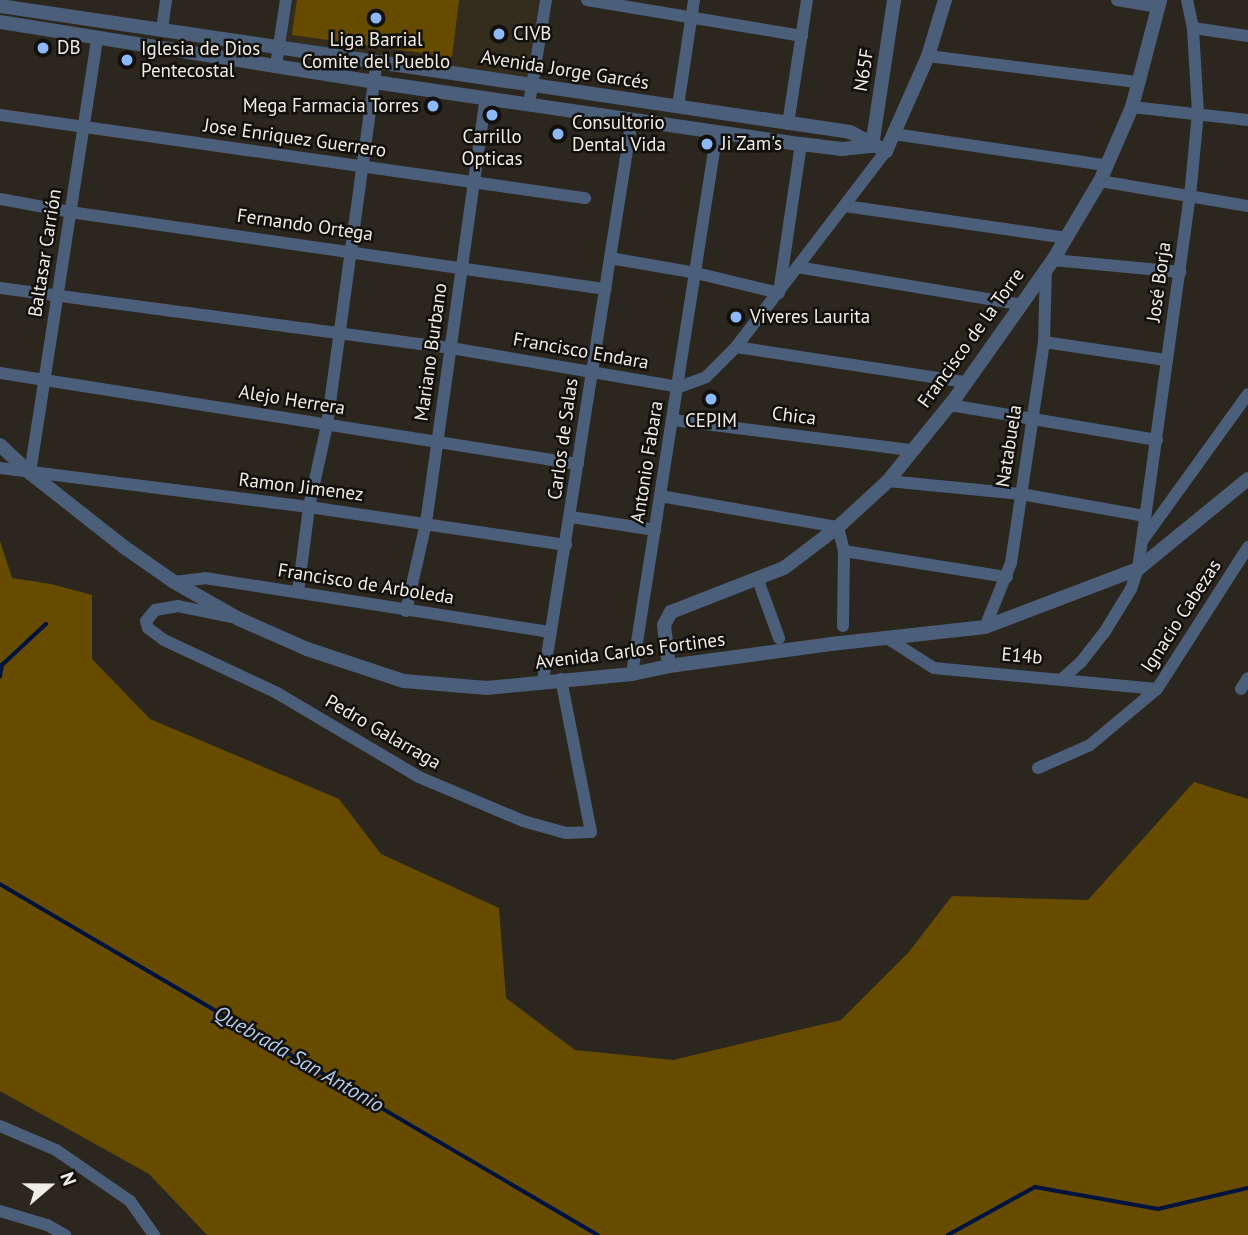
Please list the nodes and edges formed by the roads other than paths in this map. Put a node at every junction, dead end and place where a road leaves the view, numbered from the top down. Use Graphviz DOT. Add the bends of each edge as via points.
graph roads {
  1 [pos="166,0"];
  2 [pos="286,0"];
  3 [pos="546,0"];
  4 [pos="587,0"];
  5 [pos="694,0"];
  6 [pos="807,0"];
  7 [pos="894,0"];
  8 [pos="945,0"];
  9 [pos="1117,0"];
  10 [pos="1187,0"];
  11 [pos="20,4"];
  12 [pos="1159,4"];
  13 [pos="0,6"];
  14 [pos="692,17"];
  15 [pos="0,22"];
  16 [pos="1193,27"];
  17 [pos="162,29"];
  18 [pos="802,36"];
  19 [pos="1248,36"];
  20 [pos="97,38"];
  21 [pos="279,47"];
  22 [pos="928,56"];
  23 [pos="377,62"];
  24 [pos="276,66"];
  25 [pos="374,82"];
  26 [pos="1138,82"];
  27 [pos="532,84"];
  28 [pos="486,98"];
  29 [pos="529,104"];
  30 [pos="678,106"];
  31 [pos="1132,107"];
  32 [pos="1198,113"];
  33 [pos="0,115"];
  34 [pos="632,119"];
  35 [pos="1248,120"];
  36 [pos="788,124"];
  37 [pos="83,126"];
  38 [pos="718,132"];
  39 [pos="894,134"];
  40 [pos="801,144"];
  41 [pos="879,149"];
  42 [pos="1105,165"];
  43 [pos="361,167"];
  44 [pos="474,181"];
  45 [pos="1100,181"];
  46 [pos="1190,196"];
  47 [pos="585,198"];
  48 [pos="0,199"];
  49 [pos="845,206"];
  50 [pos="1248,206"];
  51 [pos="70,212"];
  52 [pos="1067,238"];
  53 [pos="350,250"];
  54 [pos="610,258"];
  55 [pos="1049,263"];
  56 [pos="462,267"];
  57 [pos="797,267"];
  58 [pos="1180,272"];
  59 [pos="696,273"];
  60 [pos="0,288"];
  61 [pos="605,289"];
  62 [pos="779,293"];
  63 [pos="57,296"];
  64 [pos="1018,304"];
  65 [pos="339,334"];
  66 [pos="1044,342"];
  67 [pos="736,347"];
  68 [pos="451,348"];
  69 [pos="1166,360"];
  70 [pos="0,373"];
  71 [pos="592,373"];
  72 [pos="45,380"];
  73 [pos="965,382"];
  74 [pos="679,387"];
  75 [pos="1248,394"];
  76 [pos="950,405"];
  77 [pos="673,420"];
  78 [pos="1034,421"];
  79 [pos="327,425"];
  80 [pos="1157,440"];
  81 [pos="438,442"];
  82 [pos="0,445"];
  83 [pos="910,450"];
  84 [pos="578,464"];
  85 [pos="0,468"];
  86 [pos="30,474"];
  87 [pos="1248,479"];
  88 [pos="888,481"];
  89 [pos="1021,494"];
  90 [pos="660,496"];
  91 [pos="309,507"];
  92 [pos="1144,516"];
  93 [pos="571,517"];
  94 [pos="426,523"];
  95 [pos="838,527"];
  96 [pos="655,530"];
  97 [pos="1142,543"];
  98 [pos="566,545"];
  99 [pos="1248,547"];
  100 [pos="844,551"];
  101 [pos="1138,569"];
  102 [pos="1007,577"];
  103 [pos="758,580"];
  104 [pos="174,582"];
  105 [pos="298,592"];
  106 [pos="406,611"];
  107 [pos="239,619"];
  108 [pos="843,626"];
  109 [pos="985,627"];
  110 [pos="551,632"];
  111 [pos="779,638"];
  112 [pos="890,640"];
  113 [pos="669,666"];
  114 [pos="632,674"];
  115 [pos="1062,679"];
  116 [pos="561,680"];
  117 [pos="543,681"];
  118 [pos="1157,689"];
  119 [pos="1038,768"];
  120 [pos="0,1126"];
  121 [pos="0,1211"];
  122 [pos="65,1235"];
  123 [pos="155,1235"];
  1 -- 17 [label="street"];
  2 -- 21 [label="street"];
  3 -- 27 [label="street"];
  4 -- 14 [label="street"];
  5 -- 14 [label="street"];
  6 -- 18 [label="street"];
  7 -- 41 [label="street, N65F"];
  8 -- 22 [label="street"];
  9 -- 12 [label="street"];
  10 -- 16 [label="street, José Borja"];
  11 -- 13 [label="street, Avenida Jorge Garcés"];
  11 -- 17 [label="street, Avenida Jorge Garcés"];
  12 -- 26 [label="street, Francisco de la Torre"];
  14 -- 18 [label="street"];
  14 -- 30 [label="street"];
  15 -- 20 [label="street, Avenida Jorge Garcés"];
  16 -- 19 [label="street"];
  16 -- 32 [label="street, José Borja"];
  17 -- 21 [label="street, Avenida Jorge Garcés"];
  18 -- 36 [label="street"];
  20 -- 24 [label="street, Avenida Jorge Garcés"];
  20 -- 37 [label="street, Baltasar Carrión"];
  21 -- 23 [label="street, Avenida Jorge Garcés"];
  21 -- 24 [label="street"];
  22 -- 26 [label="street"];
  22 -- 39 [label="street"];
  23 -- 25 [label="street"];
  23 -- 27 [label="street, Avenida Jorge Garcés"];
  24 -- 25 [label="street, Avenida Jorge Garcés"];
  25 -- 28 [label="street, Avenida Jorge Garcés"];
  25 -- 43 [label="street"];
  26 -- 31 [label="street, Francisco de la Torre"];
  27 -- 29 [label="street"];
  27 -- 30 [label="street, Avenida Jorge Garcés"];
  28 -- 29 [label="street, Avenida Jorge Garcés"];
  28 -- 44 [label="street, Mariano Burbano"];
  29 -- 34 [label="street, Avenida Jorge Garcés"];
  30 -- 36 [label="street, Avenida Jorge Garcés"];
  31 -- 32 [label="street"];
  31 -- 42 [label="street, Francisco de la Torre"];
  32 -- 35 [label="street"];
  32 -- 46 [label="street, José Borja"];
  33 -- 37 [label="street, Jose Enriquez Guerrero"];
  34 -- 38 [label="street, Avenida Jorge Garcés"];
  34 -- 54 [label="street, Carlos de Salas"];
  36 -- 41 [label="street, Avenida Jorge Garcés" via="850,132"];
  37 -- 43 [label="street, Jose Enriquez Guerrero"];
  37 -- 51 [label="street, Baltasar Carrión"];
  38 -- 40 [label="street, Avenida Jorge Garcés"];
  38 -- 59 [label="street, Antonio Fabara"];
  39 -- 41 [label="street"];
  39 -- 42 [label="street"];
  40 -- 41 [label="street, Avenida Jorge Garcés"];
  40 -- 62 [label="street"];
  41 -- 49 [label="street"];
  42 -- 45 [label="street, Francisco de la Torre"];
  43 -- 44 [label="street, Jose Enriquez Guerrero"];
  43 -- 53 [label="street"];
  44 -- 47 [label="street, Jose Enriquez Guerrero"];
  44 -- 56 [label="street, Mariano Burbano"];
  45 -- 46 [label="street"];
  45 -- 52 [label="street, Francisco de la Torre"];
  46 -- 50 [label="street"];
  46 -- 58 [label="street, José Borja"];
  48 -- 51 [label="street, Fernando Ortega"];
  49 -- 52 [label="street"];
  49 -- 57 [label="street"];
  51 -- 53 [label="street, Fernando Ortega"];
  51 -- 63 [label="street, Baltasar Carrión"];
  52 -- 55 [label="street, Francisco de la Torre"];
  53 -- 56 [label="street, Fernando Ortega"];
  53 -- 65 [label="street"];
  54 -- 59 [label="street"];
  54 -- 61 [label="street, Carlos de Salas"];
  55 -- 58 [label="street"];
  55 -- 64 [label="street, Francisco de la Torre"];
  55 -- 66 [label="street, Natabuela"];
  56 -- 61 [label="street, Fernando Ortega"];
  56 -- 68 [label="street, Mariano Burbano"];
  57 -- 62 [label="street"];
  57 -- 64 [label="street"];
  58 -- 69 [label="street, José Borja"];
  59 -- 62 [label="street"];
  59 -- 74 [label="street, Antonio Fabara"];
  60 -- 63 [label="street, Francisco Endara"];
  61 -- 71 [label="street, Carlos de Salas"];
  62 -- 67 [label="street"];
  63 -- 65 [label="street, Francisco Endara"];
  63 -- 72 [label="street, Baltasar Carrión"];
  64 -- 73 [label="street, Francisco de la Torre"];
  65 -- 68 [label="street, Francisco Endara"];
  65 -- 79 [label="street"];
  66 -- 69 [label="street"];
  66 -- 78 [label="street, Natabuela"];
  67 -- 73 [label="street"];
  67 -- 74 [label="street" via="706,377"];
  68 -- 71 [label="street, Francisco Endara"];
  68 -- 81 [label="street, Mariano Burbano"];
  69 -- 80 [label="street, José Borja"];
  70 -- 72 [label="street, Alejo Herrera"];
  71 -- 74 [label="street, Francisco Endara"];
  71 -- 84 [label="street, Carlos de Salas"];
  72 -- 79 [label="street, Alejo Herrera"];
  72 -- 86 [label="street, Baltasar Carrión"];
  73 -- 76 [label="street, Francisco de la Torre"];
  74 -- 77 [label="street, Antonio Fabara"];
  75 -- 97 [label="street"];
  76 -- 78 [label="street"];
  76 -- 83 [label="street, Francisco de la Torre"];
  77 -- 83 [label="street, Chica"];
  77 -- 90 [label="street, Antonio Fabara"];
  78 -- 80 [label="street"];
  78 -- 89 [label="street, Natabuela"];
  79 -- 81 [label="street, Alejo Herrera"];
  79 -- 91 [label="street"];
  80 -- 92 [label="street, José Borja"];
  81 -- 84 [label="street, Alejo Herrera"];
  81 -- 94 [label="street, Mariano Burbano"];
  82 -- 86 [label="street, Avenida Carlos Fortines"];
  83 -- 88 [label="street, Francisco de la Torre"];
  84 -- 93 [label="street, Carlos de Salas"];
  85 -- 86 [label="street, Ramon Jimenez"];
  86 -- 91 [label="street, Ramon Jimenez"];
  86 -- 104 [label="street, Avenida Carlos Fortines"];
  87 -- 101 [label="street, Avenida Carlos Fortines"];
  88 -- 89 [label="street"];
  88 -- 95 [label="street, Francisco de la Torre"];
  89 -- 92 [label="street"];
  89 -- 102 [label="street, Natabuela"];
  90 -- 95 [label="street"];
  90 -- 96 [label="street, Antonio Fabara"];
  91 -- 94 [label="street, Ramon Jimenez"];
  91 -- 105 [label="street"];
  92 -- 97 [label="street, José Borja"];
  93 -- 96 [label="street"];
  93 -- 98 [label="street, Carlos de Salas"];
  94 -- 98 [label="street, Ramon Jimenez"];
  94 -- 106 [label="street, Mariano Burbano"];
  95 -- 100 [label="street"];
  95 -- 103 [label="street, Francisco de la Torre" via="784,568"];
  96 -- 114 [label="street, Antonio Fabara"];
  97 -- 101 [label="street, José Borja"];
  98 -- 110 [label="street, Carlos de Salas"];
  99 -- 118 [label="street, Ignacio Cabezas"];
  100 -- 102 [label="street"];
  100 -- 108 [label="street"];
  101 -- 109 [label="street, Avenida Carlos Fortines"];
  101 -- 115 [label="street, José Borja" via="1104,632"];
  102 -- 109 [label="street, Natabuela"];
  103 -- 111 [label="street"];
  103 -- 113 [label="street, Francisco de la Torre" via="671,612 664,625"];
  104 -- 105 [label="street, Francisco de Arboleda" via="205,578"];
  104 -- 107 [label="street, Avenida Carlos Fortines"];
  105 -- 106 [label="street, Francisco de Arboleda"];
  106 -- 110 [label="street, Francisco de Arboleda"];
  107 -- 116 [label="street, Pedro Galarraga" via="178,606 155,610 146,621 164,640 276,693 401,767 474,802 566,833 591,832"];
  107 -- 117 [label="street, Avenida Carlos Fortines" via="307,649 404,681 487,688"];
  109 -- 112 [label="street, Avenida Carlos Fortines"];
  110 -- 117 [label="street, Carlos de Salas"];
  112 -- 113 [label="street, Avenida Carlos Fortines"];
  112 -- 115 [label="street, E14b" via="934,668"];
  113 -- 114 [label="street, Avenida Carlos Fortines"];
  114 -- 116 [label="street, Avenida Carlos Fortines"];
  115 -- 118 [label="street, E14b"];
  116 -- 117 [label="street, Avenida Carlos Fortines"];
  118 -- 119 [label="street, Ignacio Cabezas" via="1090,745"];
  120 -- 123 [label="street" via="56,1150 130,1201"];
  121 -- 122 [label="street"];
}
